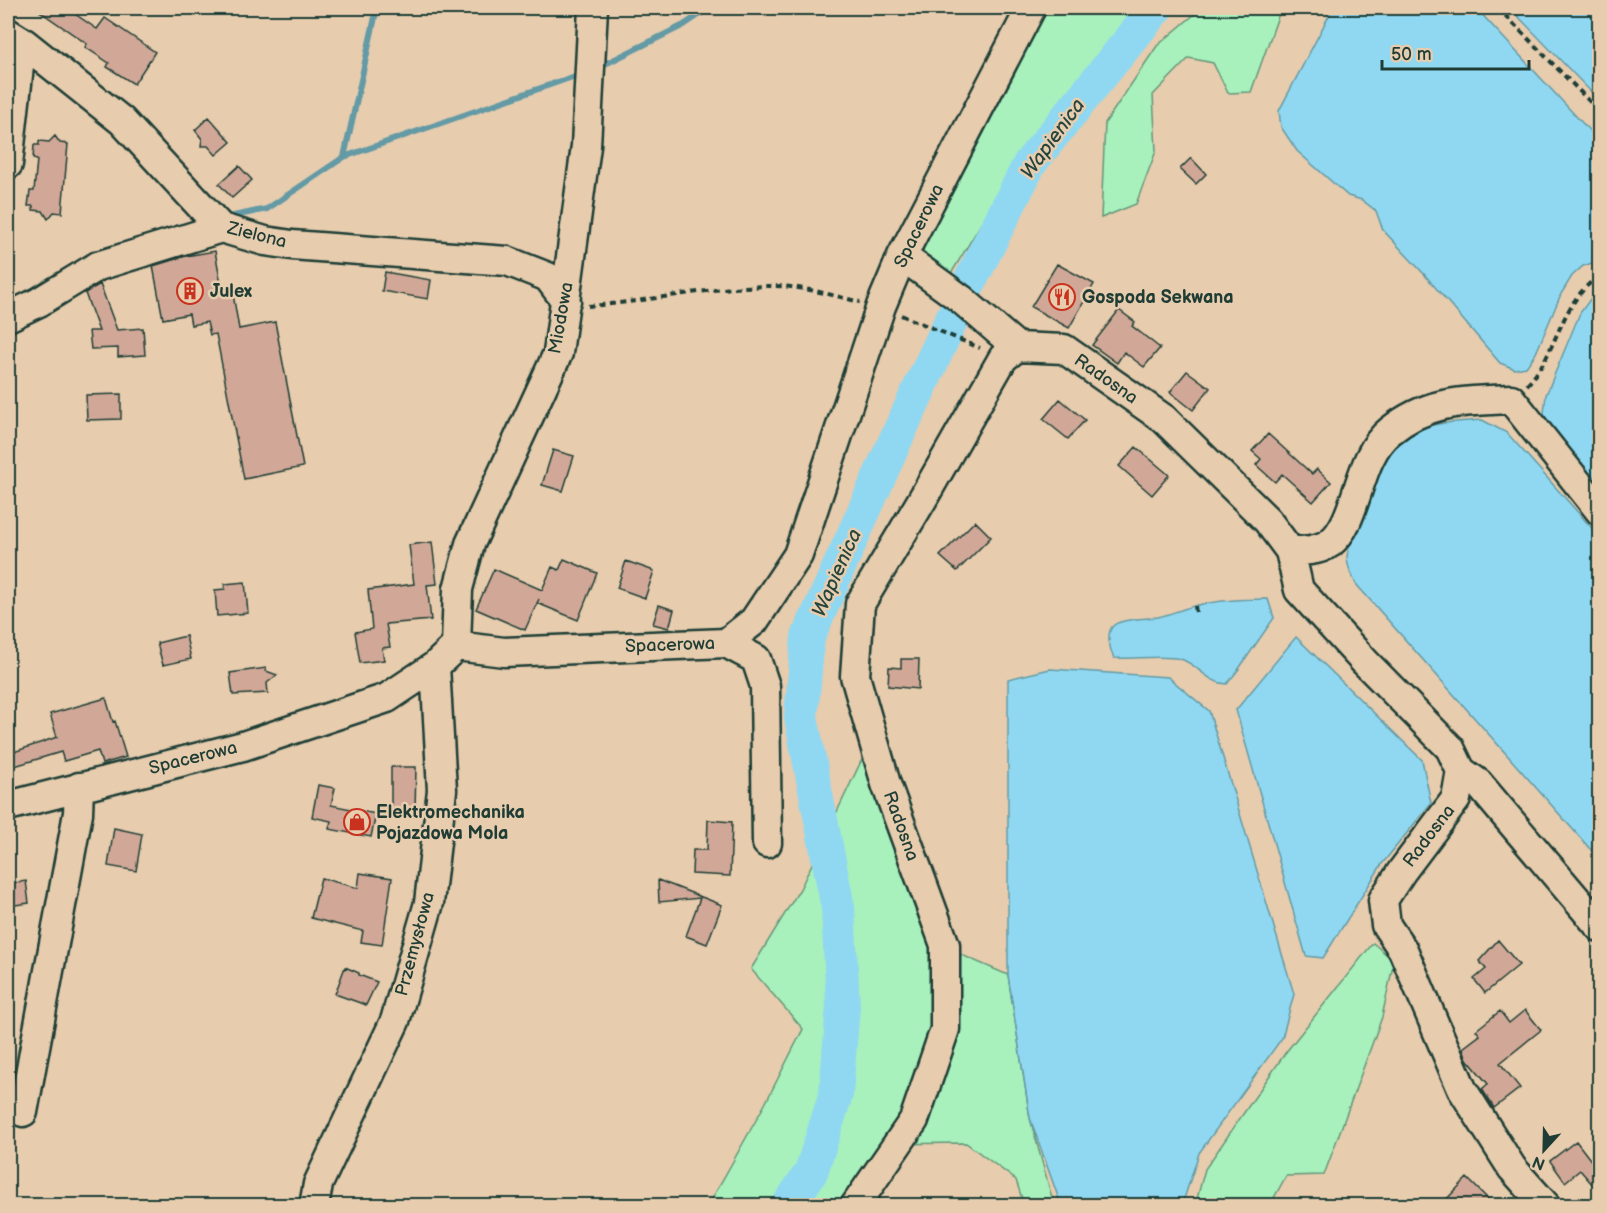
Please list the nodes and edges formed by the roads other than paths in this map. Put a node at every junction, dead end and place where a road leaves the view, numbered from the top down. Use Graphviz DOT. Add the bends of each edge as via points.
graph roads {
  1 [pos="593,8"];
  2 [pos="1031,8"];
  3 [pos="16,38"];
  4 [pos="8,164"];
  5 [pos="221,228"];
  6 [pos="902,256"];
  7 [pos="566,302"];
  8 [pos="8,316"];
  9 [pos="1017,347"];
  10 [pos="1599,511"];
  11 [pos="1290,550"];
  12 [pos="726,643"];
  13 [pos="456,646"];
  14 [pos="435,666"];
  15 [pos="1461,771"];
  16 [pos="79,787"];
  17 [pos="8,806"];
  18 [pos="766,843"];
  19 [pos="1599,927"];
  20 [pos="22,1112"];
  21 [pos="314,1206"];
  22 [pos="855,1206"];
  23 [pos="1546,1206"];
  1 -- 7 [label="street, Miodowa" via="586,146"];
  2 -- 6 [label="street, Spacerowa"];
  3 -- 4 [label="street" via="19,66"];
  3 -- 5 [label="street, Zielona" via="122,122"];
  5 -- 7 [label="street, Zielona" via="292,245 507,261 548,277"];
  5 -- 8 [label="street" via="98,266"];
  6 -- 9 [label="street"];
  6 -- 12 [label="street, Spacerowa" via="881,306 798,555 754,621"];
  7 -- 13 [label="street, Miodowa" via="558,353 470,544 458,589"];
  9 -- 11 [label="street, Radosna" via="1064,349 1164,419 1267,520"];
  9 -- 22 [label="street, Radosna" via="1003,358 860,604 855,676 886,784 945,945 945,1029 914,1120"];
  10 -- 11 [label="street" via="1511,399 1452,402 1415,414 1388,432 1370,455 1344,524 1330,543 1310,551"];
  11 -- 15 [label="street, Radosna" via="1299,590 1449,748"];
  12 -- 13 [label="street, Spacerowa" via="504,652"];
  12 -- 18 [label="street" via="756,659 765,686"];
  13 -- 14 [label="street, Spacerowa"];
  14 -- 16 [label="street, Spacerowa" via="387,698 243,746"];
  14 -- 21 [label="street, Przemysłowa" via="442,790 429,903 395,1021 318,1184"];
  15 -- 19 [label="street" via="1478,783"];
  15 -- 23 [label="street, Radosna" via="1456,799 1383,900 1386,925 1403,950 1462,1089 1512,1168"];
  16 -- 17 [label="street, Spacerowa"];
  16 -- 20 [label="street" via="78,813"];
}
